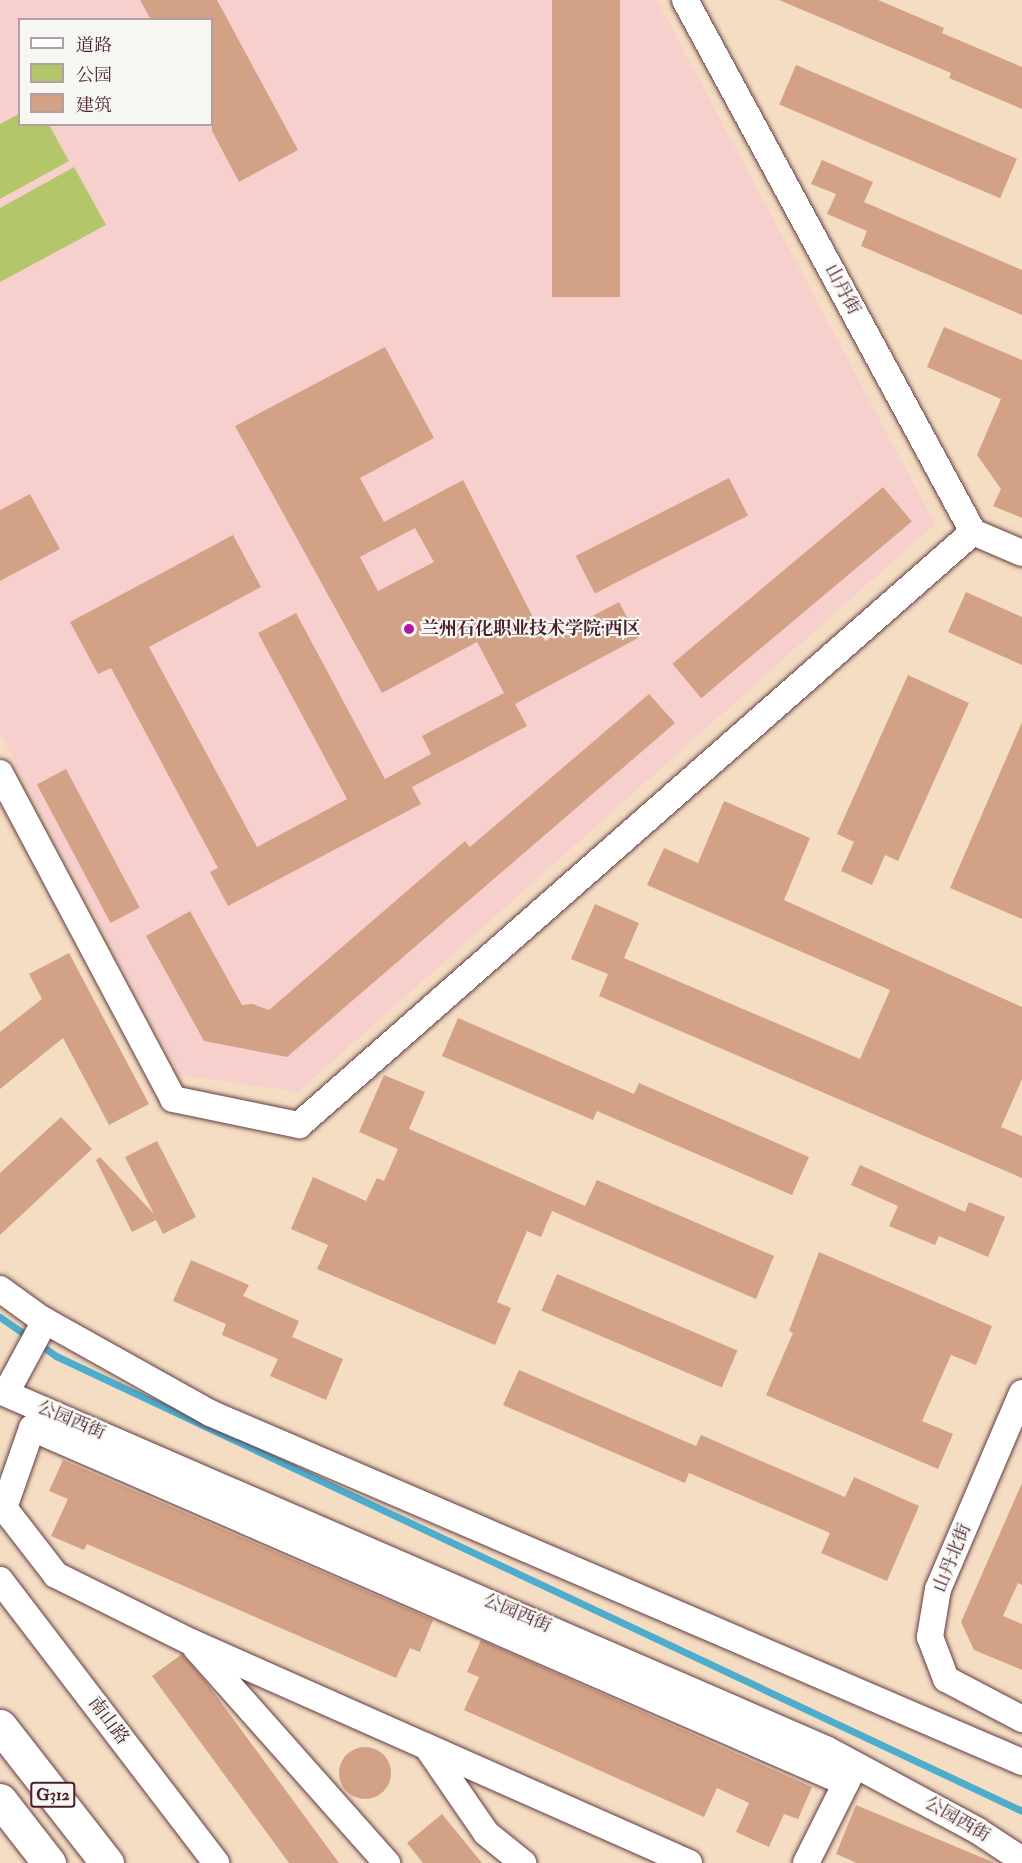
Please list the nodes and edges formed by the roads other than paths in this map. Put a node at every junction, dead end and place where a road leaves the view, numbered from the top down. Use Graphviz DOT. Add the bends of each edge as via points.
graph roads {
  1 [pos="685,0"];
  2 [pos="973,532"];
  3 [pos="1022,553"];
  4 [pos="0,773"];
  5 [pos="0,1289"];
  6 [pos="42,1327"];
  7 [pos="8,1385"];
  8 [pos="1022,1393"];
  9 [pos="0,1580"];
  10 [pos="191,1642"];
  11 [pos="1022,1719"];
  12 [pos="0,1726"];
  13 [pos="427,1746"];
  14 [pos="1022,1762"];
  15 [pos="851,1773"];
  16 [pos="0,1800"];
  17 [pos="1022,1860"];
  18 [pos="49,1863"];
  19 [pos="107,1863"];
  20 [pos="216,1863"];
  21 [pos="387,1863"];
  22 [pos="523,1863"];
  23 [pos="689,1863"];
  24 [pos="806,1863"];
  1 -- 2 [label="street, 山丹街"];
  2 -- 3 [label="street"];
  2 -- 4 [label="street" via="299,1125 173,1099"];
  5 -- 6 [label="street"];
  6 -- 7 [label="street"];
  6 -- 14 [label="street" via="210,1413"];
  7 -- 15 [label="street, 公园西街"];
  8 -- 11 [label="street, 山丹北街" via="938,1589 930,1637 946,1679"];
  9 -- 20 [label="street, 南山路"];
  10 -- 13 [label="street"];
  10 -- 15 [label="street" via="56,1575 4,1508 32,1428"];
  10 -- 21 [label="street"];
  12 -- 19 [label="highway, G312"];
  13 -- 22 [label="street" via="486,1833"];
  13 -- 23 [label="street"];
  15 -- 17 [label="street, 公园西街" via="978,1831"];
  15 -- 24 [label="street"];
  16 -- 18 [label="highway, G312"];
}
